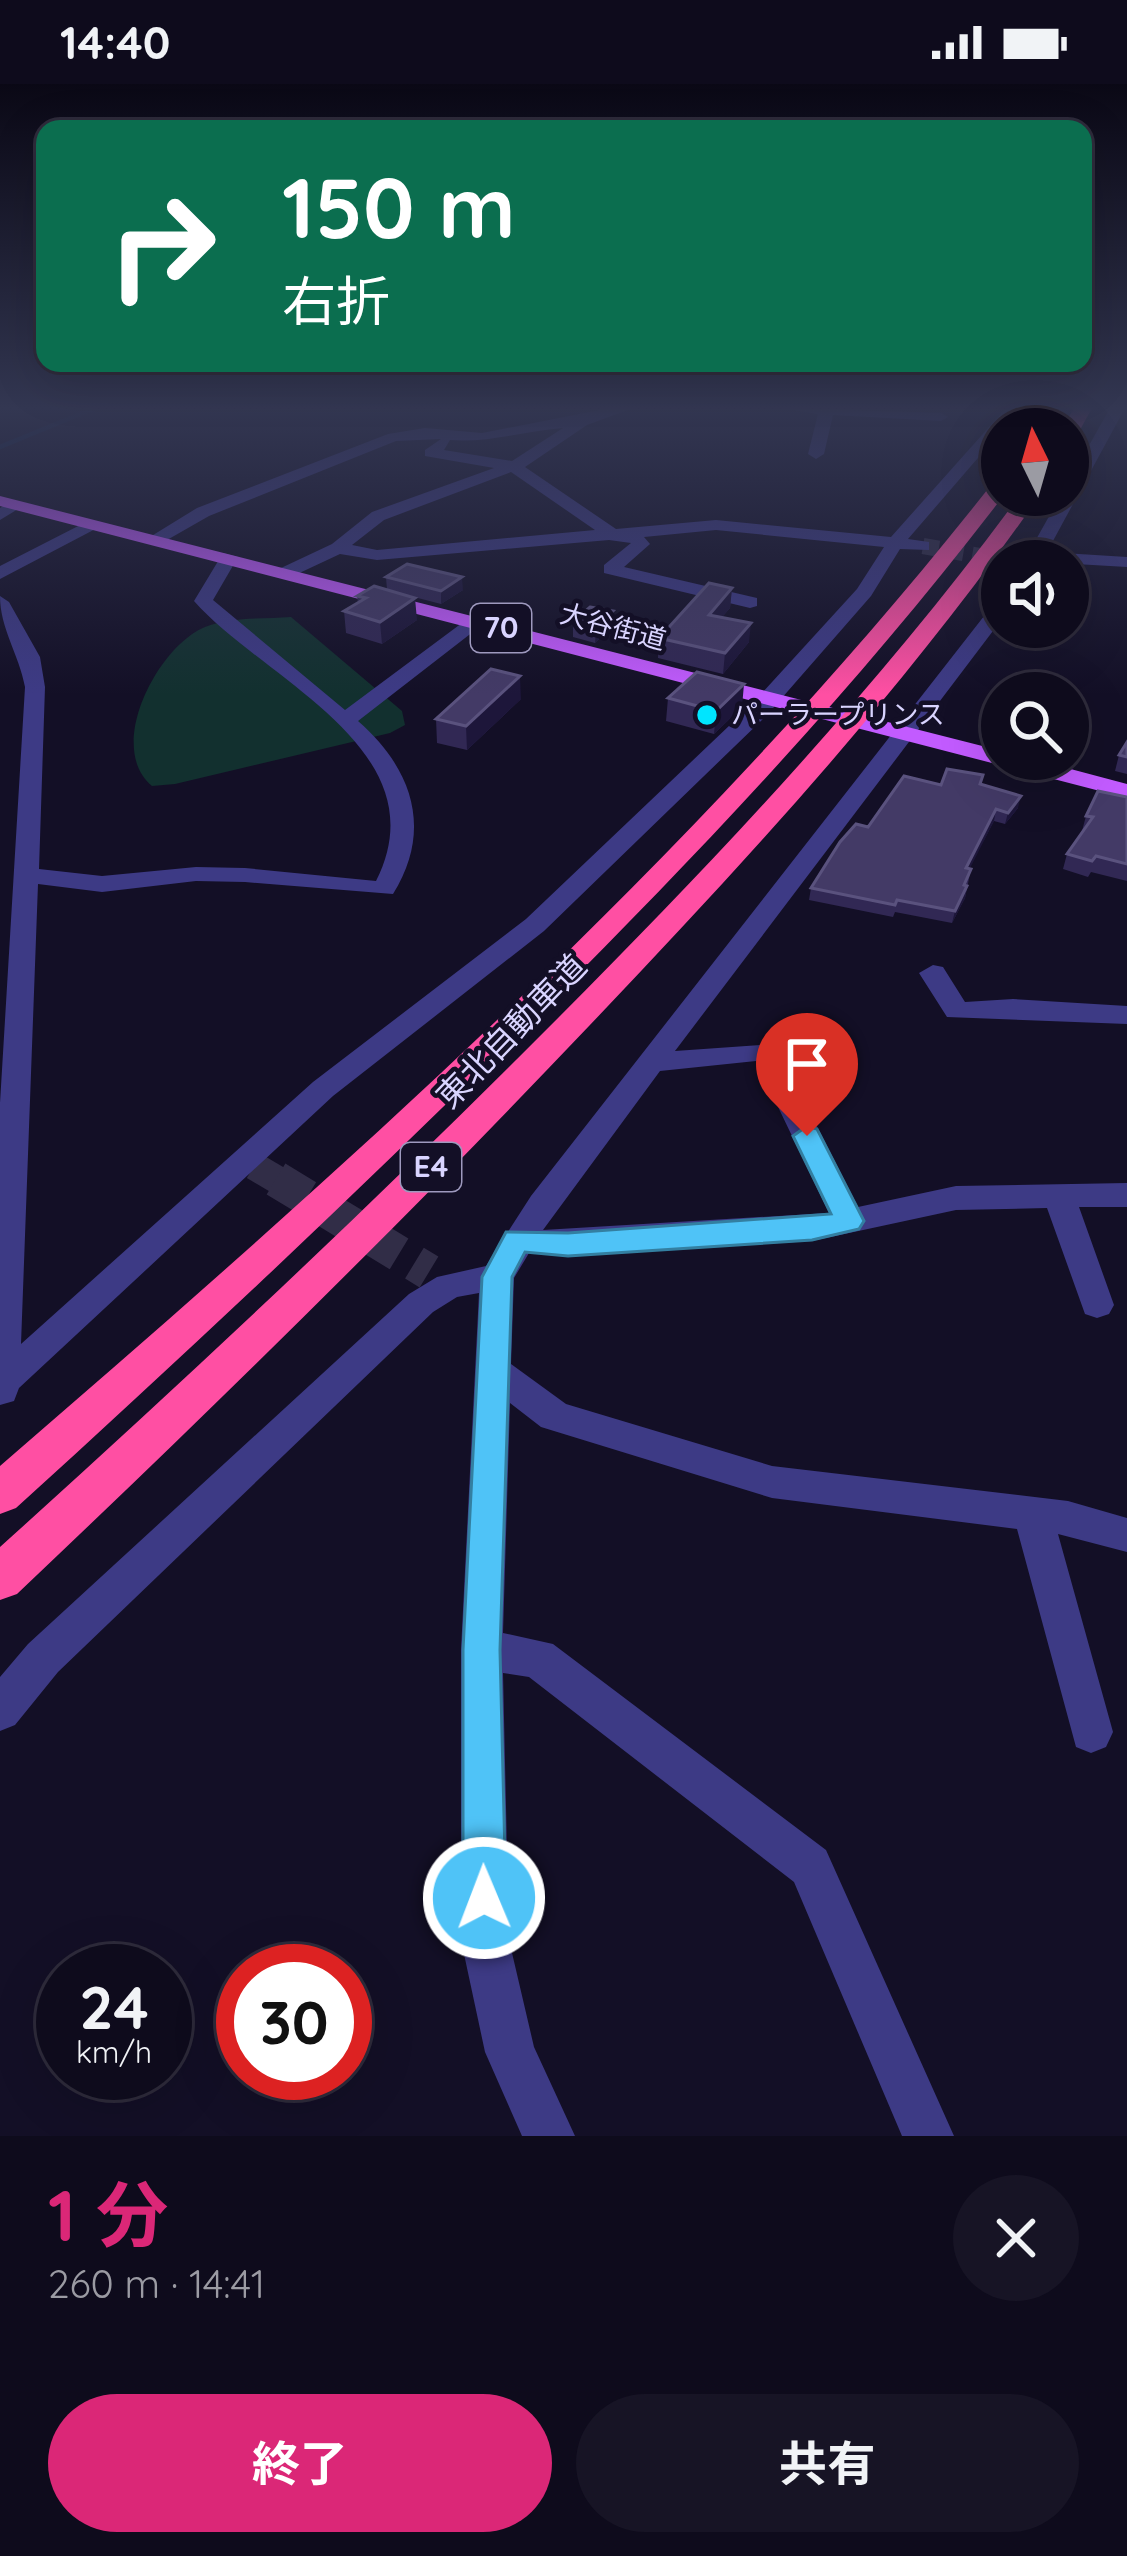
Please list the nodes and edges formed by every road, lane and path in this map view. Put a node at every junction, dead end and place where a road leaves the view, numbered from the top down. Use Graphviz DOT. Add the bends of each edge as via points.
graph roads {
  1 [pos="224,504"];
  2 [pos="411,504"];
  3 [pos="568,504"];
  4 [pos="935,504"];
  5 [pos="1065,504"];
  6 [pos="3,505"];
  7 [pos="981,510"];
  8 [pos="1014,516"];
  9 [pos="94,525"];
  10 [pos="615,536"];
  11 [pos="154,539"];
  12 [pos="1045,540"];
  13 [pos="910,544"];
  14 [pos="338,548"];
  15 [pos="229,557"];
  16 [pos="1089,561"];
  17 [pos="1127,562"];
  18 [pos="287,572"];
  19 [pos="0,573"];
  20 [pos="0,602"];
  21 [pos="750,602"];
  22 [pos="477,621"];
  23 [pos="981,633"];
  24 [pos="769,698"];
  25 [pos="345,721"];
  26 [pos="904,732"];
  27 [pos="981,752"];
  28 [pos="1089,780"];
  29 [pos="1127,790"];
  30 [pos="26,875"];
  31 [pos="933,973"];
  32 [pos="1127,1015"];
  33 [pos="650,1063"];
  34 [pos="1058,1193"];
  35 [pos="1127,1195"];
  36 [pos="849,1221"];
  37 [pos="517,1240"];
  38 [pos="497,1277"];
  39 [pos="1097,1305"];
  40 [pos="491,1368"];
  41 [pos="1,1390"];
  42 [pos="0,1493"];
  43 [pos="1034,1514"];
  44 [pos="1127,1535"];
  45 [pos="0,1578"];
  46 [pos="482,1650"];
  47 [pos="0,1710"];
  48 [pos="1090,1732"];
  49 [pos="549,2136"];
  50 [pos="928,2136"];
  1 -- 11 [label="street"];
  2 -- 14 [label="street" via="378,516"];
  3 -- 10 [label="street"];
  4 -- 13 [label="street"];
  5 -- 12 [label="street"];
  6 -- 9 [label="main road, 大谷街道 / 70"];
  7 -- 42 [label="highway, 東北自動車道 / E4" via="803,726 432,1100"];
  8 -- 45 [label="highway, 東北自動車道 / E4" via="871,704 483,1117"];
  9 -- 11 [label="main road, 大谷街道 / 70"];
  9 -- 19 [label="street"];
  10 -- 13 [label="street" via="716,525"];
  10 -- 14 [label="street" via="377,555"];
  10 -- 21 [label="street" via="641,544 610,569"];
  11 -- 15 [label="main road, 大谷街道 / 70"];
  13 -- 24 [label="street"];
  14 -- 18 [label="street"];
  15 -- 18 [label="main road, 大谷街道 / 70"];
  15 -- 25 [label="street" via="203,601"];
  16 -- 17 [label="street"];
  18 -- 22 [label="main road, 大谷街道 / 70"];
  20 -- 30 [label="street" via="30,657 35,687"];
  22 -- 24 [label="main road, 大谷街道 / 70"];
  22 -- 25 [label="street"];
  23 -- 26 [label="street"];
  24 -- 26 [label="main road, 大谷街道 / 70"];
  24 -- 41 [label="street" via="535,925 323,1089"];
  25 -- 30 [label="street" via="389,766 404,811 407,834 383,889 245,875 102,884"];
  26 -- 27 [label="main road, 大谷街道 / 70"];
  26 -- 33 [label="street"];
  28 -- 29 [label="main road, 大谷街道 / 70"];
  30 -- 41 [label="street"];
  31 -- 32 [label="street" via="957,1011"];
  33 -- 36 [label="street" via="765,1051"];
  33 -- 37 [label="street"];
  34 -- 35 [label="street"];
  34 -- 36 [label="street" via="956,1198"];
  34 -- 39 [label="street"];
  36 -- 37 [label="street" via="568,1244"];
  37 -- 38 [label="street"];
  38 -- 40 [label="street"];
  38 -- 47 [label="street" via="439,1279 422,1304 43,1658"];
  40 -- 43 [label="street" via="554,1415 772,1482"];
  40 -- 46 [label="street"];
  43 -- 44 [label="street"];
  43 -- 48 [label="street"];
  46 -- 49 [label="street" via="485,1940 510,2052"];
  46 -- 50 [label="street" via="538,1658 810,1866"];
}
